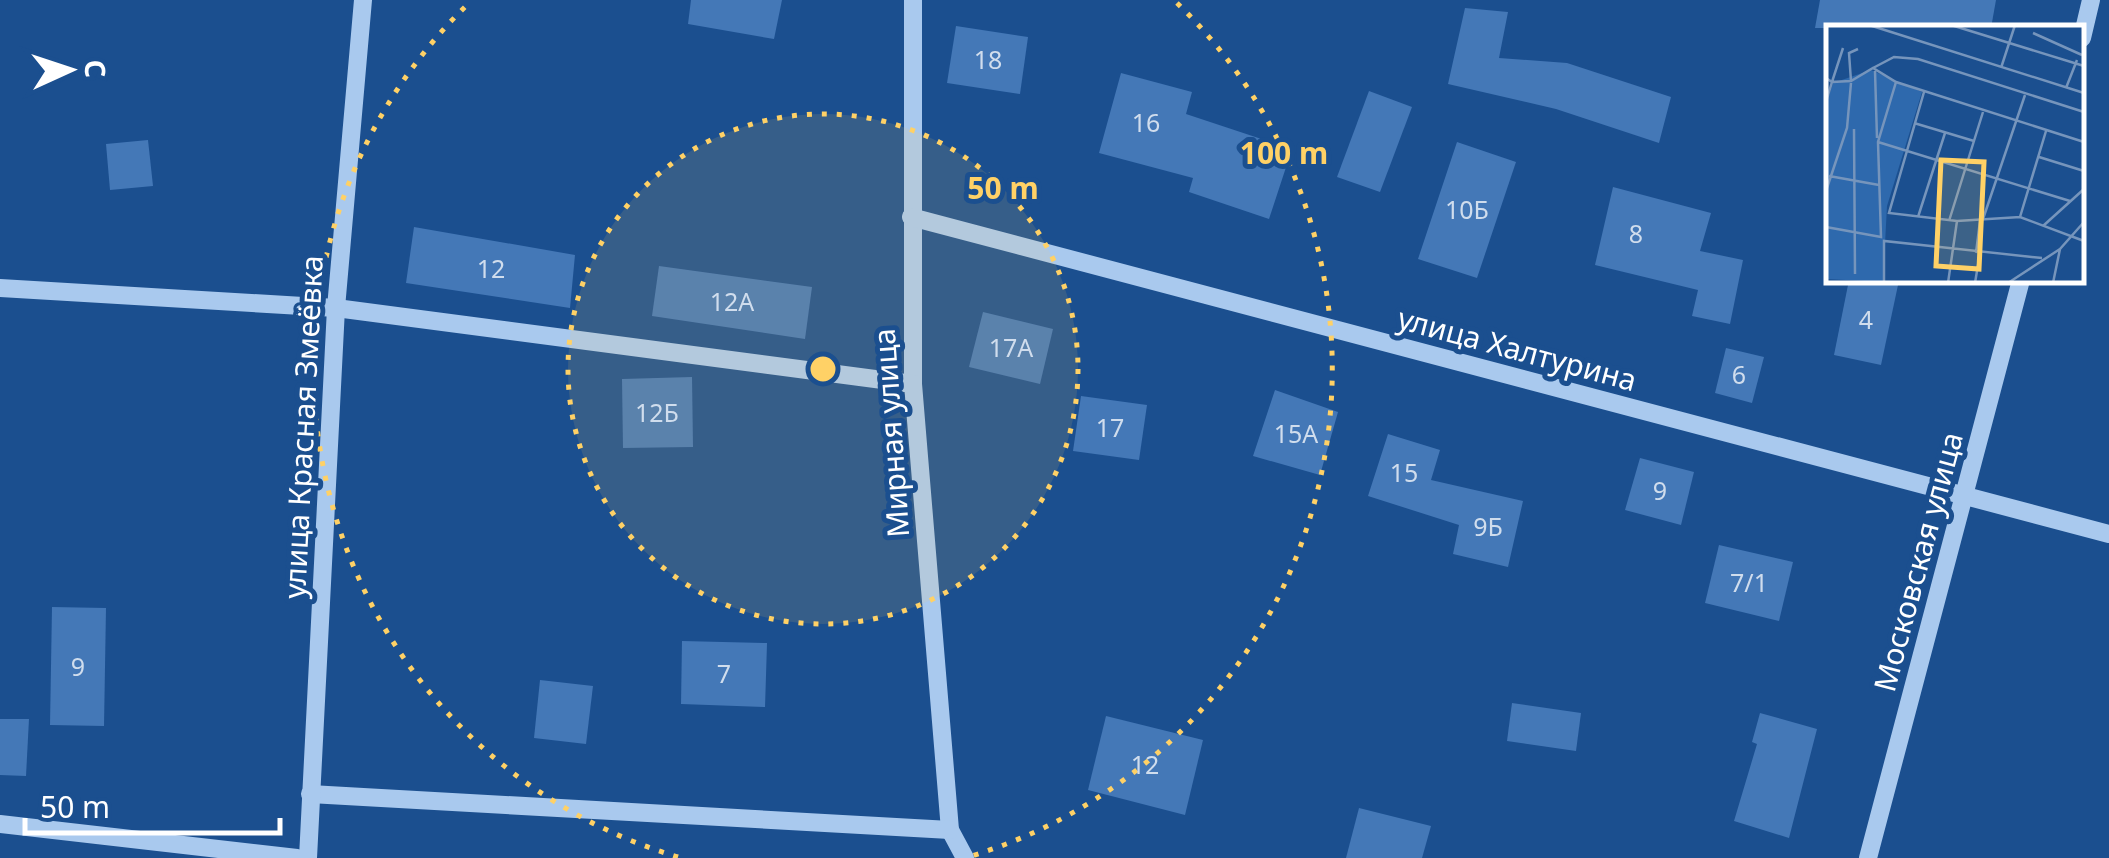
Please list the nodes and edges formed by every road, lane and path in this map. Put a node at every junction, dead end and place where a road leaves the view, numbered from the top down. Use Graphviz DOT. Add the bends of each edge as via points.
graph roads {
  1 [pos="363,0"];
  2 [pos="913,0"];
  3 [pos="2091,0"];
  4 [pos="2084,30"];
  5 [pos="911,217"];
  6 [pos="2020,282"];
  7 [pos="0,288"];
  8 [pos="336,308"];
  9 [pos="912,384"];
  10 [pos="1966,498"];
  11 [pos="2109,534"];
  12 [pos="310,794"];
  13 [pos="0,824"];
  14 [pos="950,830"];
  15 [pos="297,858"];
  16 [pos="308,858"];
  17 [pos="965,858"];
  18 [pos="1868,858"];
  1 -- 8 [label="street, улица Красная Змеёвка"];
  2 -- 5 [label="street, Мирная улица"];
  3 -- 4 [label="street"];
  5 -- 9 [label="street, Мирная улица"];
  5 -- 10 [label="street, улица Халтурина"];
  6 -- 10 [label="street, Московская улица"];
  7 -- 8 [label="street"];
  8 -- 9 [label="street"];
  8 -- 12 [label="street, улица Красная Змеёвка"];
  9 -- 14 [label="street, Мирная улица"];
  10 -- 11 [label="street, улица Халтурина"];
  10 -- 18 [label="street, Московская улица"];
  12 -- 14 [label="street"];
  12 -- 16 [label="street, улица Красная Змеёвка"];
  13 -- 15 [label="street"];
  14 -- 17 [label="street, Мирная улица"];
}
